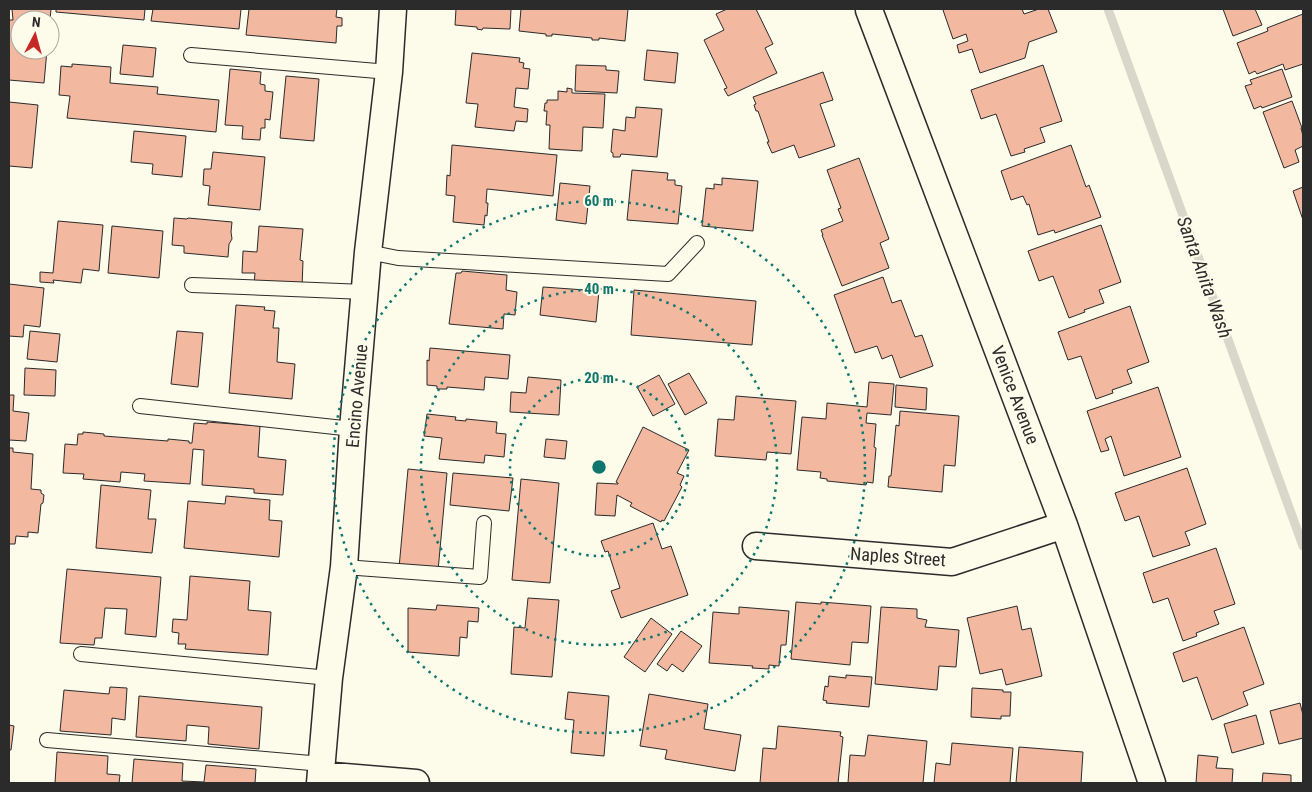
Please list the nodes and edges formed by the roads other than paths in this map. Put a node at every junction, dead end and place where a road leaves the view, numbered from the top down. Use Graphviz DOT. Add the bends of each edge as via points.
graph roads {
  1 [pos="393,9"];
  2 [pos="869,10"];
  3 [pos="191,55"];
  4 [pos="389,72"];
  5 [pos="697,243"];
  6 [pos="368,252"];
  7 [pos="192,285"];
  8 [pos="365,292"];
  9 [pos="140,406"];
  10 [pos="354,429"];
  11 [pos="484,523"];
  12 [pos="1064,525"];
  13 [pos="756,546"];
  14 [pos="344,568"];
  15 [pos="81,654"];
  16 [pos="329,678"];
  17 [pos="47,740"];
  18 [pos="321,774"];
  19 [pos="416,783"];
  20 [pos="1152,783"];
  1 -- 4 [label="street, Encino Avenue"];
  2 -- 12 [label="street, Venice Avenue"];
  3 -- 4 [label="lane"];
  4 -- 6 [label="street, Encino Avenue"];
  5 -- 6 [label="lane" via="668,274 398,258"];
  6 -- 8 [label="street, Encino Avenue"];
  7 -- 8 [label="lane"];
  8 -- 10 [label="street, Encino Avenue"];
  9 -- 10 [label="lane"];
  10 -- 14 [label="street, Encino Avenue"];
  11 -- 14 [label="lane" via="480,577"];
  12 -- 13 [label="street, Naples Street" via="952,562"];
  12 -- 20 [label="street, Venice Avenue"];
  14 -- 16 [label="street, Encino Avenue"];
  15 -- 16 [label="lane"];
  16 -- 18 [label="street, Encino Avenue"];
  17 -- 18 [label="lane"];
  18 -- 19 [label="street"];
}
